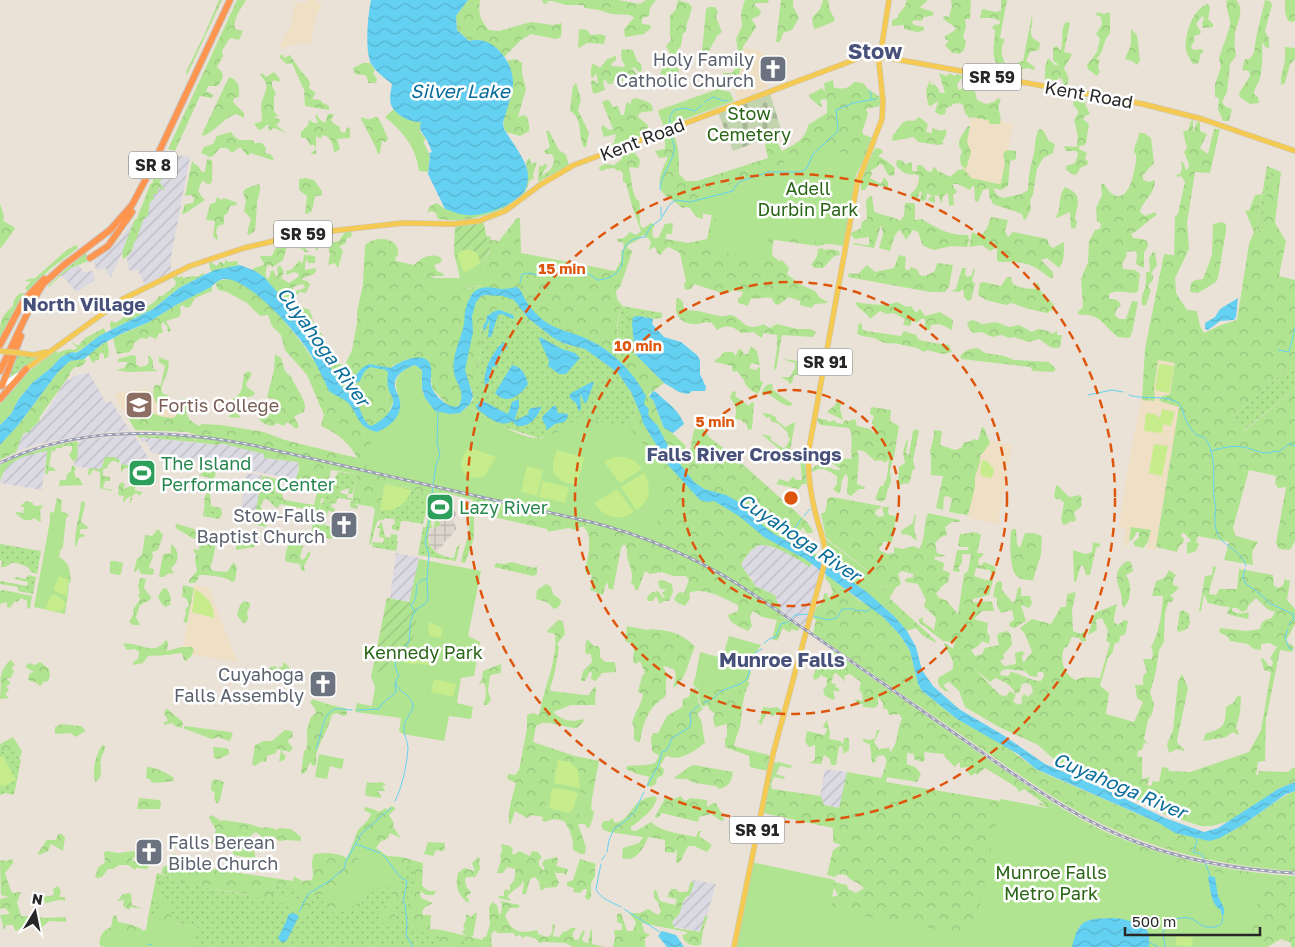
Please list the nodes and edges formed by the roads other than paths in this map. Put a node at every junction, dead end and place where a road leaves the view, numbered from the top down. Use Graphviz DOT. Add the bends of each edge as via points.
graph roads {
  1 [pos="225,0"];
  2 [pos="230,0"];
  3 [pos="890,0"];
  4 [pos="880,57"];
  5 [pos="1295,151"];
  6 [pos="150,171"];
  7 [pos="90,258"];
  8 [pos="44,278"];
  9 [pos="34,299"];
  10 [pos="0,345"];
  11 [pos="0,351"];
  12 [pos="52,351"];
  13 [pos="0,362"];
  14 [pos="26,369"];
  15 [pos="0,371"];
  16 [pos="1,387"];
  17 [pos="0,399"];
  18 [pos="734,947"];
  1 -- 8 [label="highway, SR 8" via="125,210 109,228"];
  2 -- 6 [label="highway, SR 8"];
  3 -- 4 [label="main road, SR 91"];
  4 -- 5 [label="main road, Kent Road / SR 59" via="1148,105 1202,119"];
  4 -- 12 [label="main road, Kent Road / SR 59" via="862,57 829,68 574,165 513,206 485,219 453,224 403,223 304,234 199,263 128,296"];
  4 -- 18 [label="main road, SR 91" via="882,119 857,184 808,459 811,491 826,549 825,562 772,754"];
  6 -- 7 [label="highway" via="139,201 127,221 108,246"];
  6 -- 9 [label="highway, SR 8" via="118,224 52,275"];
  8 -- 10 [label="highway" via="24,300"];
  8 -- 13 [label="highway, SR 8" via="29,301"];
  9 -- 15 [label="highway, SR 8"];
  9 -- 16 [label="highway"];
  11 -- 12 [label="main road, SR 59, bridge" via="38,355"];
  12 -- 14 [label="main road, SR 59"];
  14 -- 16 [label="main road"];
  14 -- 17 [label="highway"];
}
